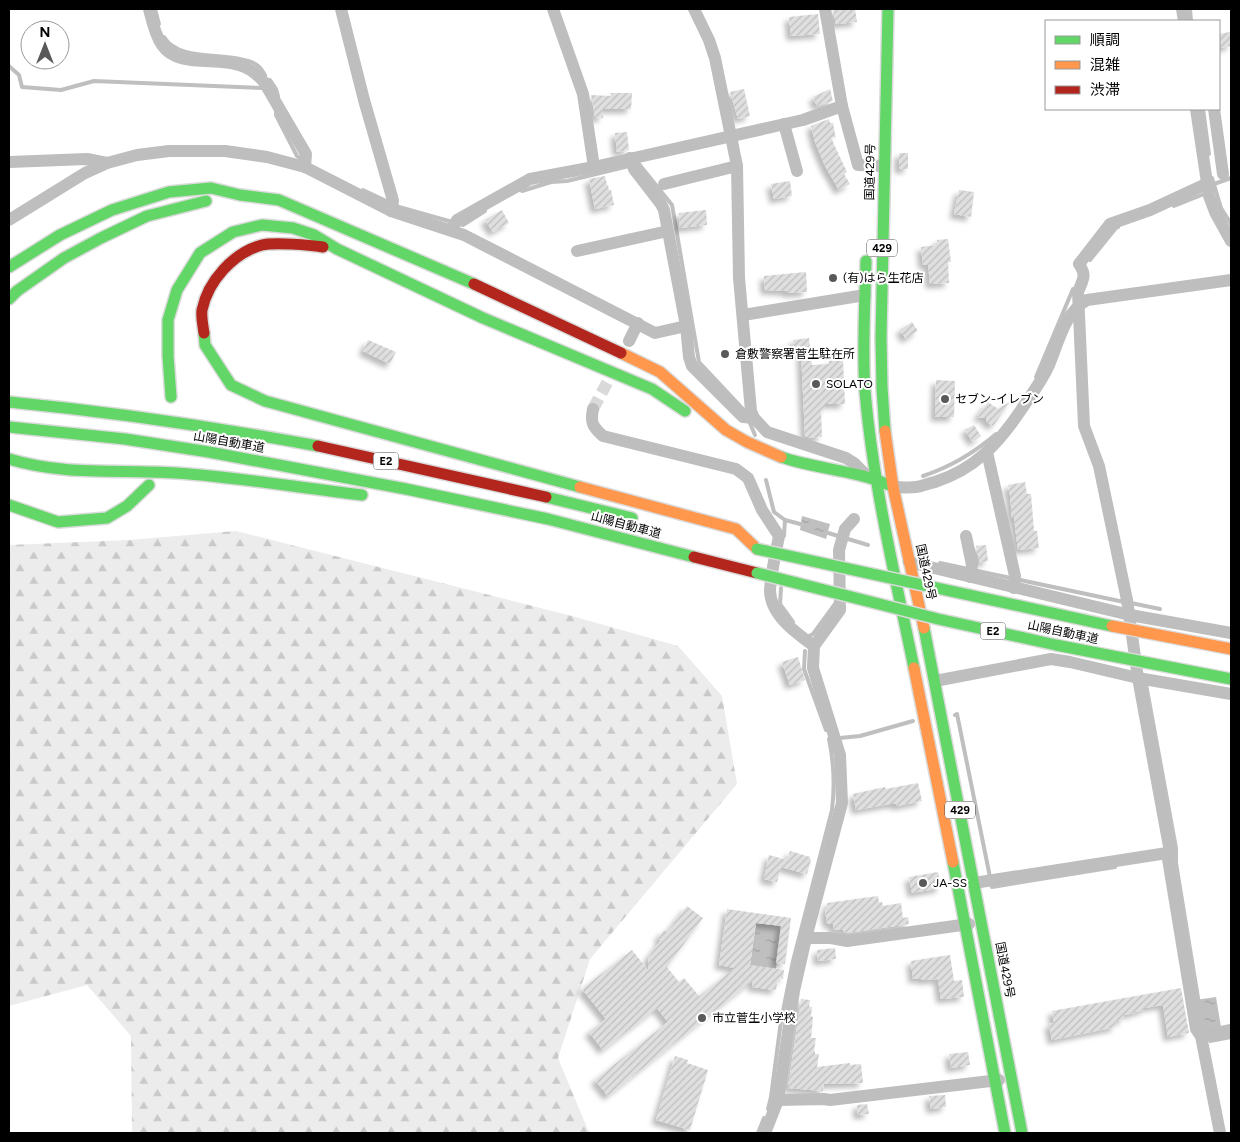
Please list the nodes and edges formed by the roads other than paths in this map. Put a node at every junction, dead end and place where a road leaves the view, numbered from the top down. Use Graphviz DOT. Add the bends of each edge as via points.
graph roads {
  1 [pos="149,9"];
  2 [pos="341,9"];
  3 [pos="553,9"];
  4 [pos="694,9"];
  5 [pos="824,9"];
  6 [pos="888,9"];
  7 [pos="842,106"];
  8 [pos="1196,110"];
  9 [pos="1214,110"];
  10 [pos="784,124"];
  11 [pos="731,136"];
  12 [pos="9,162"];
  13 [pos="107,163"];
  14 [pos="306,163"];
  15 [pos="632,164"];
  16 [pos="737,166"];
  17 [pos="884,166"];
  18 [pos="594,167"];
  19 [pos="797,171"];
  20 [pos="1215,176"];
  21 [pos="664,184"];
  22 [pos="240,195"];
  23 [pos="392,207"];
  24 [pos="9,220"];
  25 [pos="454,225"];
  26 [pos="668,231"];
  27 [pos="1231,241"];
  28 [pos="866,245"];
  29 [pos="337,249"];
  30 [pos="577,251"];
  31 [pos="9,267"];
  32 [pos="1231,280"];
  33 [pos="865,295"];
  34 [pos="9,299"];
  35 [pos="1078,305"];
  36 [pos="743,315"];
  37 [pos="638,324"];
  38 [pos="686,326"];
  39 [pos="629,341"];
  40 [pos="171,397"];
  41 [pos="9,402"];
  42 [pos="593,409"];
  43 [pos="750,418"];
  44 [pos="9,427"];
  45 [pos="738,450"];
  46 [pos="987,452"];
  47 [pos="9,460"];
  48 [pos="871,478"];
  49 [pos="149,485"];
  50 [pos="894,487"];
  51 [pos="873,492"];
  52 [pos="375,497"];
  53 [pos="404,500"];
  54 [pos="9,505"];
  55 [pos="854,518"];
  56 [pos="548,519"];
  57 [pos="642,520"];
  58 [pos="966,536"];
  59 [pos="738,544"];
  60 [pos="757,548"];
  61 [pos="909,562"];
  62 [pos="971,572"];
  63 [pos="1015,582"];
  64 [pos="1129,607"];
  65 [pos="1231,633"];
  66 [pos="814,646"];
  67 [pos="1231,649"];
  68 [pos="1138,678"];
  69 [pos="1231,679"];
  70 [pos="935,681"];
  71 [pos="1231,694"];
  72 [pos="1168,857"];
  73 [pos="974,883"];
  74 [pos="981,922"];
  75 [pos="965,925"];
  76 [pos="806,938"];
  77 [pos="1231,1030"];
  78 [pos="1208,1035"];
  79 [pos="1012,1078"];
  80 [pos="995,1080"];
  81 [pos="778,1100"];
  82 [pos="765,1133"];
  83 [pos="1005,1133"];
  84 [pos="1022,1133"];
  85 [pos="1220,1133"];
  1 -- 14 [label="street" via="157,37 173,56 237,64 256,73 277,105"];
  2 -- 23 [label="street"];
  3 -- 18 [label="street" via="583,94"];
  4 -- 11 [label="street" via="715,58"];
  5 -- 7 [label="street"];
  6 -- 17 [label="highway, 国道429号 / 429"];
  7 -- 10 [label="street"];
  7 -- 17 [label="street" via="858,165"];
  8 -- 20 [label="street"];
  9 -- 20 [label="street"];
  10 -- 11 [label="street"];
  10 -- 19 [label="street"];
  11 -- 15 [label="street"];
  11 -- 16 [label="street"];
  12 -- 13 [label="street" via="87,160"];
  13 -- 14 [label="street" via="169,151 216,150"];
  13 -- 24 [label="street"];
  14 -- 23 [label="street"];
  15 -- 18 [label="street"];
  15 -- 26 [label="street" via="661,204"];
  16 -- 21 [label="street"];
  16 -- 36 [label="street" via="739,278"];
  17 -- 50 [label="highway, 国道429号 / 429" via="882,388"];
  18 -- 25 [label="street" via="530,179"];
  20 -- 27 [label="street" via="1215,212"];
  20 -- 35 [label="street" via="1150,210 1110,224 1078,264 1084,276 1078,292"];
  22 -- 31 [label="highway" via="211,188 169,192 112,210 60,235"];
  22 -- 34 [label="highway" via="147,216 64,258"];
  22 -- 48 [label="highway" via="279,200 321,217 495,293 660,372 726,430 775,455 799,464"];
  23 -- 25 [label="street"];
  25 -- 37 [label="street" via="464,235"];
  26 -- 30 [label="street"];
  26 -- 38 [label="street"];
  28 -- 33 [label="highway, 429"];
  29 -- 40 [label="highway" via="314,234 262,225 232,232 200,253 177,290 168,320"];
  29 -- 45 [label="highway" via="483,318 652,389"];
  29 -- 60 [label="highway" via="310,245 263,245 242,254 214,280 202,311 205,345 231,384 265,401 736,530"];
  32 -- 35 [label="street" via="1087,300"];
  33 -- 36 [label="street"];
  33 -- 48 [label="highway, 429" via="865,389"];
  35 -- 46 [label="street" via="1069,316 1049,366 1036,388 1007,430"];
  35 -- 64 [label="street" via="1084,426 1099,466"];
  36 -- 43 [label="street"];
  37 -- 38 [label="street" via="655,333"];
  37 -- 39 [label="street"];
  38 -- 43 [label="street" via="692,366 725,400"];
  41 -- 57 [label="highway, 山陽自動車道 / E2" via="129,414 222,428 410,466"];
  42 -- 66 [label="street" via="594,428 602,436 736,469 748,478 762,510 779,536 770,590 772,602 779,615 798,635"];
  43 -- 48 [label="street" via="767,432 846,458"];
  44 -- 56 [label="highway, 山陽自動車道 / E2" via="209,452"];
  46 -- 50 [label="street" via="968,468 945,478 918,487"];
  46 -- 63 [label="street"];
  47 -- 52 [label="highway" via="61,471 176,473"];
  48 -- 50 [label="highway"];
  48 -- 51 [label="highway, 429"];
  49 -- 54 [label="highway" via="127,506 107,518 58,522"];
  50 -- 51 [label="highway"];
  50 -- 61 [label="highway, 国道429号 / 429"];
  51 -- 75 [label="highway, 429"];
  53 -- 56 [label="highway"];
  55 -- 66 [label="street" via="845,529 839,550 840,610"];
  56 -- 69 [label="highway, 山陽自動車道 / E2, bridge" via="938,619"];
  58 -- 62 [label="street"];
  59 -- 60 [label="highway, 山陽自動車道 / E2"];
  60 -- 67 [label="highway, 山陽自動車道 / E2, bridge" via="1062,616"];
  61 -- 62 [label="street"];
  61 -- 70 [label="highway, 国道429号 / 429"];
  62 -- 63 [label="street"];
  63 -- 64 [label="street"];
  64 -- 65 [label="street"];
  64 -- 68 [label="street"];
  66 -- 76 [label="street" via="813,668 840,756 842,803"];
  68 -- 70 [label="street" via="1050,659"];
  68 -- 71 [label="street"];
  68 -- 72 [label="street" via="1170,852"];
  70 -- 73 [label="highway, 国道429号 / 429"];
  72 -- 73 [label="street"];
  72 -- 78 [label="street" via="1196,1029"];
  73 -- 74 [label="highway, 国道429号 / 429"];
  74 -- 75 [label="street"];
  74 -- 79 [label="highway, 国道429号 / 429"];
  75 -- 76 [label="street" via="846,942"];
  75 -- 80 [label="highway, 429"];
  76 -- 81 [label="street" via="794,990"];
  77 -- 78 [label="street"];
  78 -- 85 [label="street"];
  79 -- 80 [label="street"];
  79 -- 84 [label="highway, 国道429号 / 429"];
  80 -- 81 [label="street" via="830,1100"];
  80 -- 83 [label="highway, 429"];
  81 -- 82 [label="street"];
}
